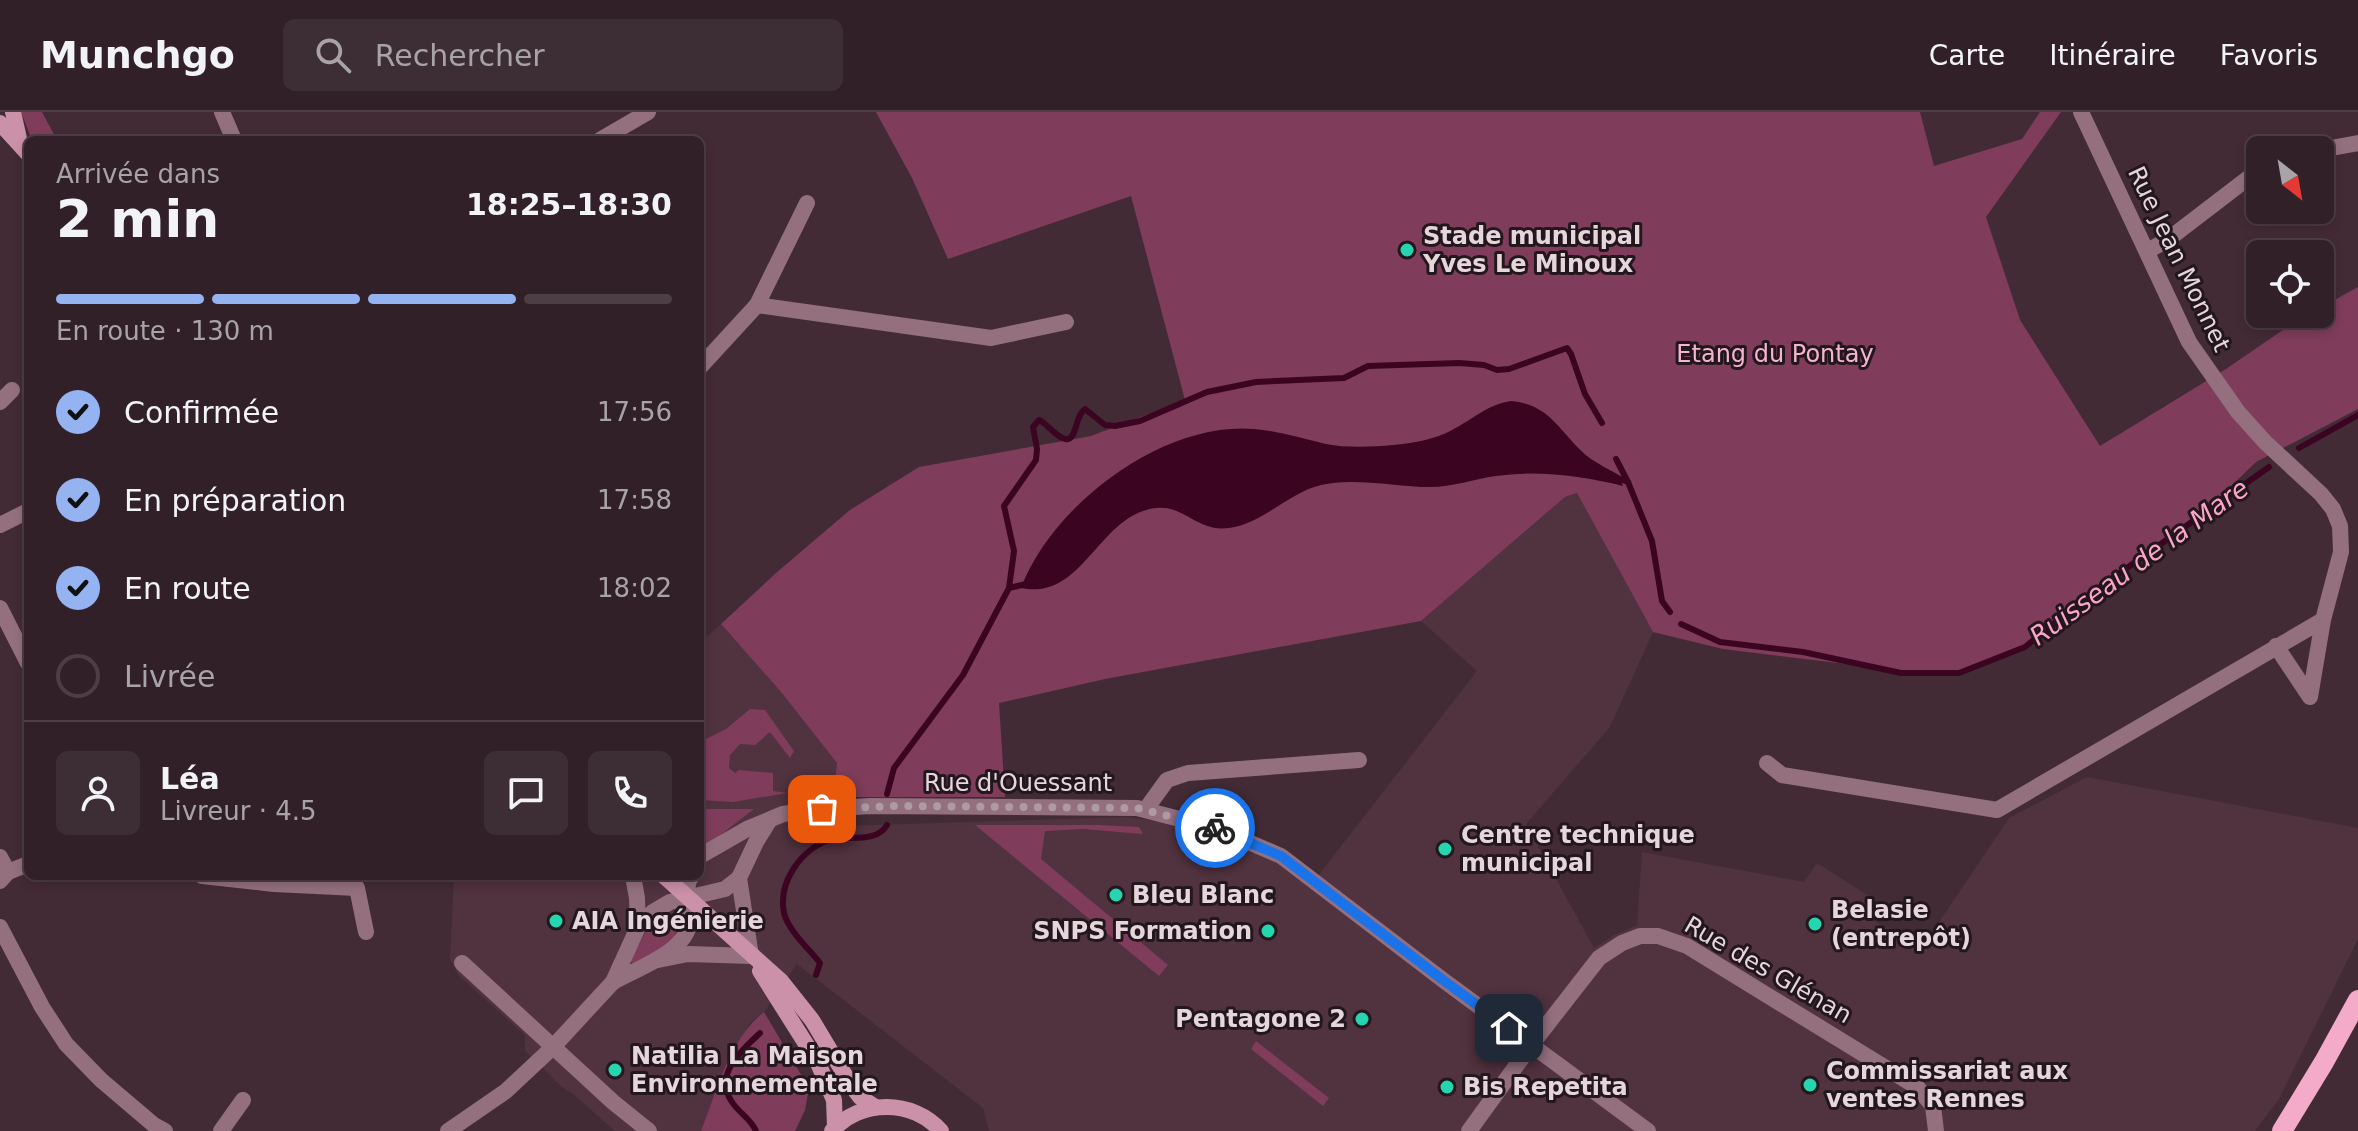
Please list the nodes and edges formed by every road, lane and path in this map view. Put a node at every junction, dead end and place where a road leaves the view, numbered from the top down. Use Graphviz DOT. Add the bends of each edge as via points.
graph roads {
  1 [pos="13,112"];
  2 [pos="222,112"];
  3 [pos="648,112"];
  4 [pos="2081,112"];
  5 [pos="0,123"];
  6 [pos="232,136"];
  7 [pos="607,136"];
  8 [pos="2358,143"];
  9 [pos="2334,147"];
  10 [pos="24,149"];
  11 [pos="2246,180"];
  12 [pos="807,203"];
  13 [pos="2147,251"];
  14 [pos="757,305"];
  15 [pos="1066,322"];
  16 [pos="704,363"];
  17 [pos="24,513"];
  18 [pos="0,525"];
  19 [pos="0,608"];
  20 [pos="2323,620"];
  21 [pos="2276,646"];
  22 [pos="24,655"];
  23 [pos="1359,760"];
  24 [pos="1767,763"];
  25 [pos="1146,809"];
  26 [pos="769,821"];
  27 [pos="704,855"];
  28 [pos="24,865"];
  29 [pos="3,870"];
  30 [pos="739,878"];
  31 [pos="238,880"];
  32 [pos="634,880"];
  33 [pos="668,880"];
  34 [pos="689,880"];
  35 [pos="687,899"];
  36 [pos="0,927"];
  37 [pos="638,927"];
  38 [pos="366,932"];
  39 [pos="5,946"];
  40 [pos="751,956"];
  41 [pos="658,960"];
  42 [pos="462,963"];
  43 [pos="613,982"];
  44 [pos="2358,1000"];
  45 [pos="1532,1044"];
  46 [pos="552,1048"];
  47 [pos="243,1100"];
  48 [pos="875,1107"];
  49 [pos="834,1129"];
  50 [pos="165,1131"];
  51 [pos="221,1131"];
  52 [pos="448,1131"];
  53 [pos="649,1131"];
  54 [pos="941,1131"];
  55 [pos="1469,1131"];
  56 [pos="1648,1131"];
  57 [pos="1936,1131"];
  58 [pos="2282,1131"];
  1 -- 10 [label="main road"];
  2 -- 6 [label="street"];
  3 -- 7 [label="street"];
  4 -- 13 [label="street, Rue Jean Monnet"];
  5 -- 10 [label="main road"];
  8 -- 9 [label="street"];
  11 -- 13 [label="street"];
  12 -- 14 [label="street"];
  13 -- 20 [label="street, Rue Jean Monnet" via="2189,342 2214,381 2265,442 2333,509 2341,552"];
  14 -- 15 [label="street" via="991,338"];
  14 -- 16 [label="street"];
  17 -- 18 [label="street"];
  19 -- 22 [label="street"];
  20 -- 21 [label="street"];
  20 -- 21 [label="street, Rue Jean Monnet" via="2310,697"];
  21 -- 24 [label="street" via="1997,810 1782,775"];
  23 -- 25 [label="street" via="1188,773 1167,780"];
  25 -- 26 [label="street, Rue d'Ouessant" via="870,806 809,810"];
  25 -- 45 [label="street, Rue d'Ouessant" via="1218,829 1281,856"];
  26 -- 27 [label="street, Rue d'Ouessant"];
  26 -- 30 [label="street"];
  28 -- 29 [label="street"];
  30 -- 35 [label="street" via="725,889"];
  30 -- 40 [label="street"];
  31 -- 38 [label="street" via="357,888"];
  32 -- 37 [label="street"];
  33 -- 35 [label="main road"];
  34 -- 35 [label="street"];
  35 -- 37 [label="street" via="670,902"];
  35 -- 40 [label="main road"];
  35 -- 41 [label="street" via="691,921 686,933"];
  36 -- 39 [label="street"];
  37 -- 43 [label="street"];
  39 -- 50 [label="street" via="66,1044"];
  40 -- 41 [label="street" via="688,954"];
  40 -- 48 [label="main road" via="798,1000 851,1085"];
  40 -- 49 [label="main road" via="818,1063 834,1100"];
  41 -- 43 [label="street"];
  42 -- 46 [label="street"];
  43 -- 46 [label="street"];
  44 -- 58 [label="main road"];
  45 -- 55 [label="street, Rue des Glénan"];
  45 -- 56 [label="street, Rue d'Ouessant"];
  45 -- 57 [label="street, Rue des Glénan" via="1599,958 1640,936 1658,936 1687,946 1917,1087 1933,1106"];
  46 -- 52 [label="street" via="506,1091"];
  46 -- 53 [label="street"];
  47 -- 51 [label="street"];
  48 -- 49 [label="main road"];
  48 -- 54 [label="main road" via="917,1113"];
}
